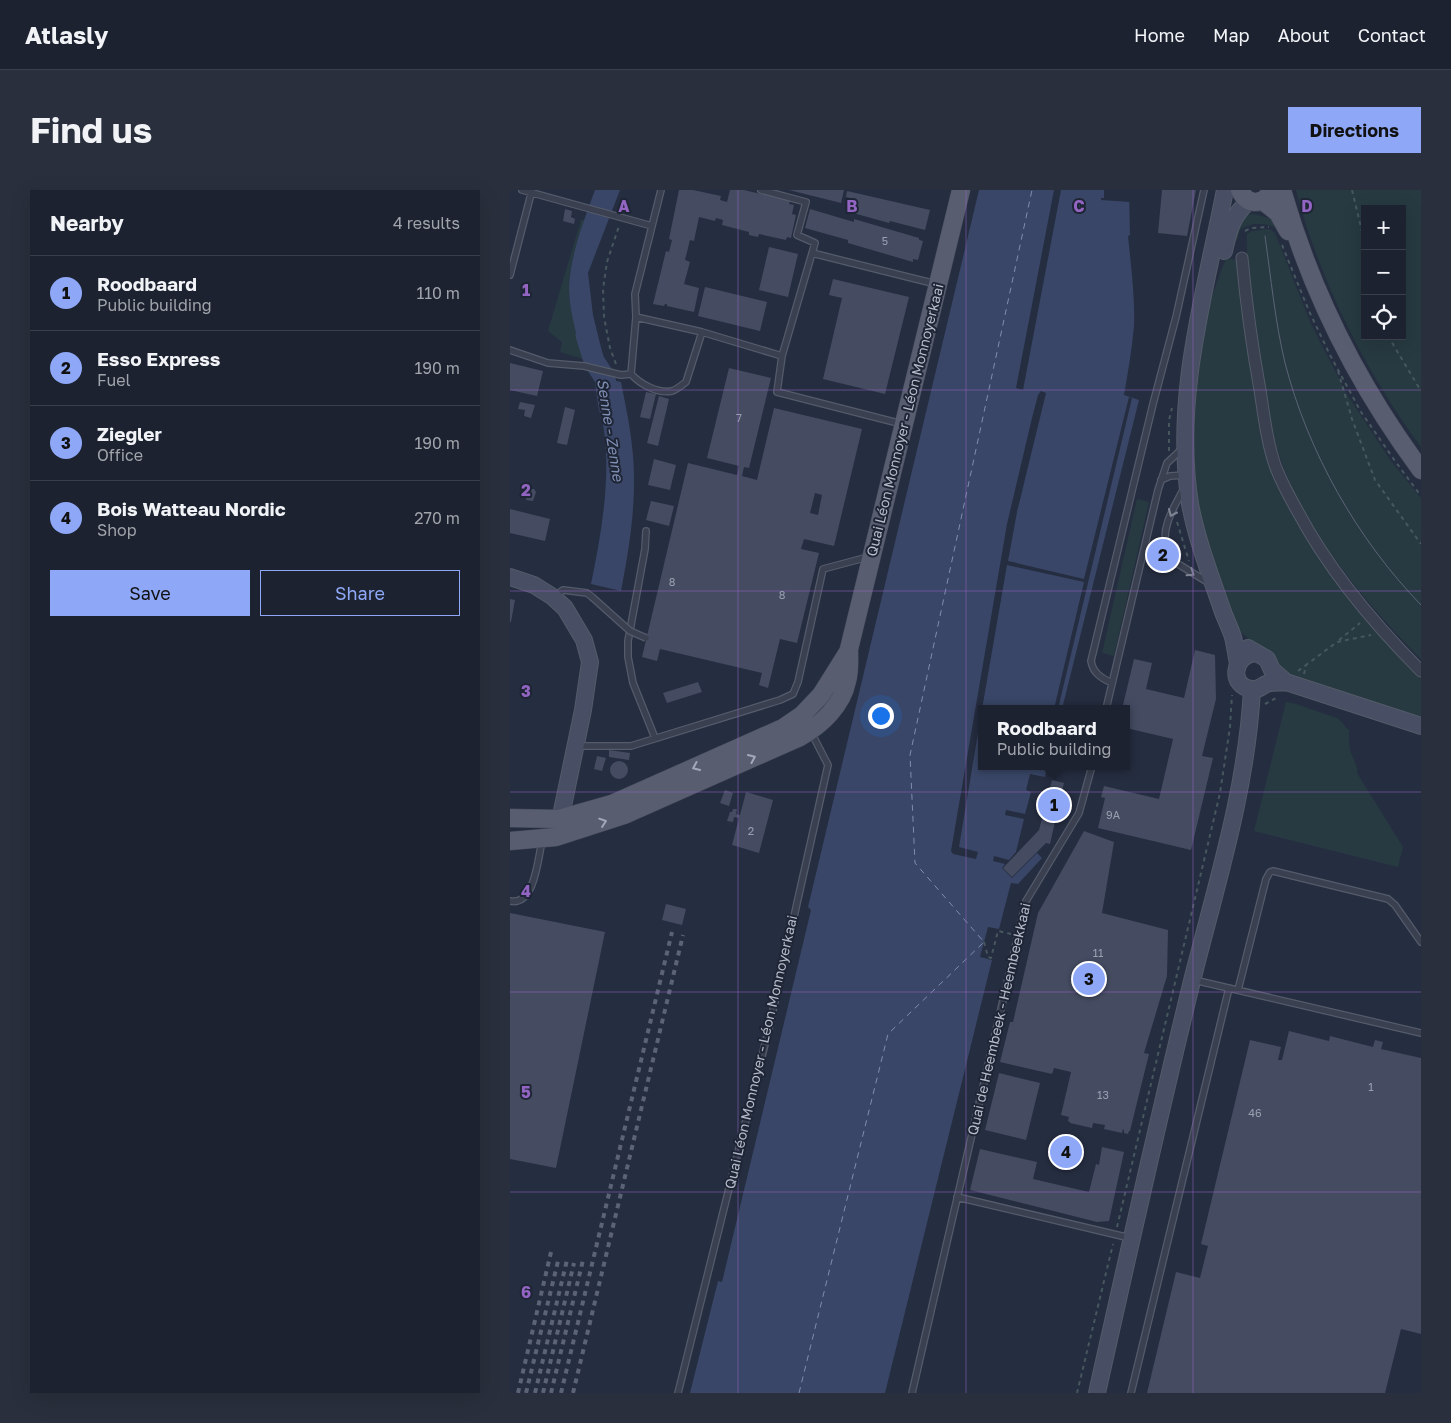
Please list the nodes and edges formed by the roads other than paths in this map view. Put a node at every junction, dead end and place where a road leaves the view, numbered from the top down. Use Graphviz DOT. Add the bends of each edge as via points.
graph roads {
  1 [pos="522,190"];
  2 [pos="661,190"];
  3 [pos="761,190"];
  4 [pos="961,190"];
  5 [pos="1204,190"];
  6 [pos="1225,190"];
  7 [pos="1282,190"];
  8 [pos="1291,190"];
  9 [pos="532,191"];
  10 [pos="1256,196"];
  11 [pos="652,226"];
  12 [pos="812,253"];
  13 [pos="1242,258"];
  14 [pos="510,275"];
  15 [pos="938,285"];
  16 [pos="1316,286"];
  17 [pos="636,317"];
  18 [pos="1198,323"];
  19 [pos="702,332"];
  20 [pos="510,350"];
  21 [pos="782,356"];
  22 [pos="631,374"];
  23 [pos="903,425"];
  24 [pos="1186,446"];
  25 [pos="1421,470"];
  26 [pos="1187,478"];
  27 [pos="1161,480"];
  28 [pos="646,531"];
  29 [pos="1166,547"];
  30 [pos="872,556"];
  31 [pos="1170,559"];
  32 [pos="510,577"];
  33 [pos="1213,584"];
  34 [pos="553,597"];
  35 [pos="1233,636"];
  36 [pos="646,638"];
  37 [pos="849,649"];
  38 [pos="1256,653"];
  39 [pos="1238,662"];
  40 [pos="1421,671"];
  41 [pos="1264,681"];
  42 [pos="1112,683"];
  43 [pos="1107,705"];
  44 [pos="802,715"];
  45 [pos="1421,726"];
  46 [pos="810,731"];
  47 [pos="656,738"];
  48 [pos="576,746"];
  49 [pos="1091,770"];
  50 [pos="510,818"];
  51 [pos="559,819"];
  52 [pos="549,838"];
  53 [pos="510,841"];
  54 [pos="510,901"];
  55 [pos="1421,942"];
  56 [pos="1193,980"];
  57 [pos="1229,988"];
  58 [pos="1238,990"];
  59 [pos="1421,1033"];
  60 [pos="957,1197"];
  61 [pos="1132,1239"];
  62 [pos="678,1393"];
  63 [pos="912,1393"];
  64 [pos="1097,1393"];
  65 [pos="1131,1393"];
  1 -- 9 [label="lane"];
  2 -- 11 [label="lane"];
  3 -- 12 [label="lane" via="806,202 797,235 815,243"];
  4 -- 15 [label="main road, Quai Léon Monnoyer - Léon Monnoyerkaai"];
  5 -- 42 [label="lane" via="1176,317 1090,661 1092,670"];
  6 -- 18 [label="main road"];
  7 -- 16 [label="main road"];
  8 -- 16 [label="main road"];
  9 -- 11 [label="lane"];
  9 -- 14 [label="lane"];
  10 -- 16 [label="main road" via="1282,219 1299,261"];
  10 -- 18 [label="main road" via="1232,220 1222,261"];
  11 -- 17 [label="lane" via="635,294"];
  12 -- 15 [label="lane"];
  12 -- 21 [label="lane"];
  13 -- 40 [label="street" via="1268,438 1284,487 1336,574 1383,632"];
  15 -- 23 [label="main road, Quai Léon Monnoyer - Léon Monnoyerkaai"];
  16 -- 25 [label="main road" via="1359,376"];
  17 -- 19 [label="lane"];
  17 -- 22 [label="lane"];
  18 -- 24 [label="main road" via="1189,380"];
  19 -- 21 [label="lane"];
  19 -- 22 [label="lane" via="686,382 672,391 659,390 637,381"];
  20 -- 22 [label="lane" via="548,363"];
  21 -- 23 [label="lane" via="776,392"];
  23 -- 30 [label="main road, Quai Léon Monnoyer - Léon Monnoyerkaai"];
  24 -- 26 [label="main road"];
  24 -- 27 [label="lane" via="1169,460"];
  26 -- 27 [label="lane" via="1170,476"];
  26 -- 29 [label="lane, one-way" via="1166,527"];
  26 -- 33 [label="main road" via="1194,522"];
  27 -- 42 [label="lane"];
  28 -- 47 [label="lane" via="628,657 634,683"];
  30 -- 37 [label="main road, Quai Léon Monnoyer - Léon Monnoyerkaai"];
  30 -- 47 [label="lane" via="823,569 793,694"];
  31 -- 33 [label="lane, one-way"];
  32 -- 34 [label="main road" via="534,585"];
  33 -- 35 [label="main road"];
  34 -- 36 [label="lane, bridge" via="562,590 587,593 630,630"];
  34 -- 48 [label="main road" via="565,608 584,640 590,662"];
  35 -- 38 [label="main road"];
  35 -- 39 [label="main road"];
  37 -- 44 [label="main road" via="821,695"];
  37 -- 46 [label="main road" via="848,682 829,716"];
  38 -- 39 [label="main road"];
  38 -- 41 [label="main road" via="1267,659"];
  39 -- 41 [label="main road" via="1236,676 1245,688"];
  41 -- 45 [label="main road" via="1294,682"];
  41 -- 56 [label="main road"];
  42 -- 43 [label="lane"];
  44 -- 46 [label="lane, Quai Léon Monnoyer - Léon Monnoyerkaai"];
  44 -- 51 [label="main road, one-way" via="775,732 612,804"];
  52 -- 46 [label="main road, one-way" via="624,815"];
  46 -- 62 [label="lane, Quai Léon Monnoyer - Léon Monnoyerkaai" via="828,765 769,1028"];
  47 -- 48 [label="lane" via="631,746"];
  48 -- 51 [label="main road"];
  49 -- 60 [label="lane, Quai de Heembeek - Heembeekkaai" via="1079,813 1029,894"];
  50 -- 51 [label="main road"];
  51 -- 52 [label="main road"];
  52 -- 53 [label="main road"];
  52 -- 54 [label="lane" via="527,896"];
  55 -- 58 [label="lane" via="1396,905 1388,899 1273,871 1266,879"];
  56 -- 57 [label="lane"];
  56 -- 61 [label="main road"];
  57 -- 58 [label="lane"];
  57 -- 65 [label="lane"];
  58 -- 59 [label="lane"];
  60 -- 61 [label="lane"];
  60 -- 63 [label="lane, Quai de Heembeek - Heembeekkaai"];
  61 -- 64 [label="main road"];
}
